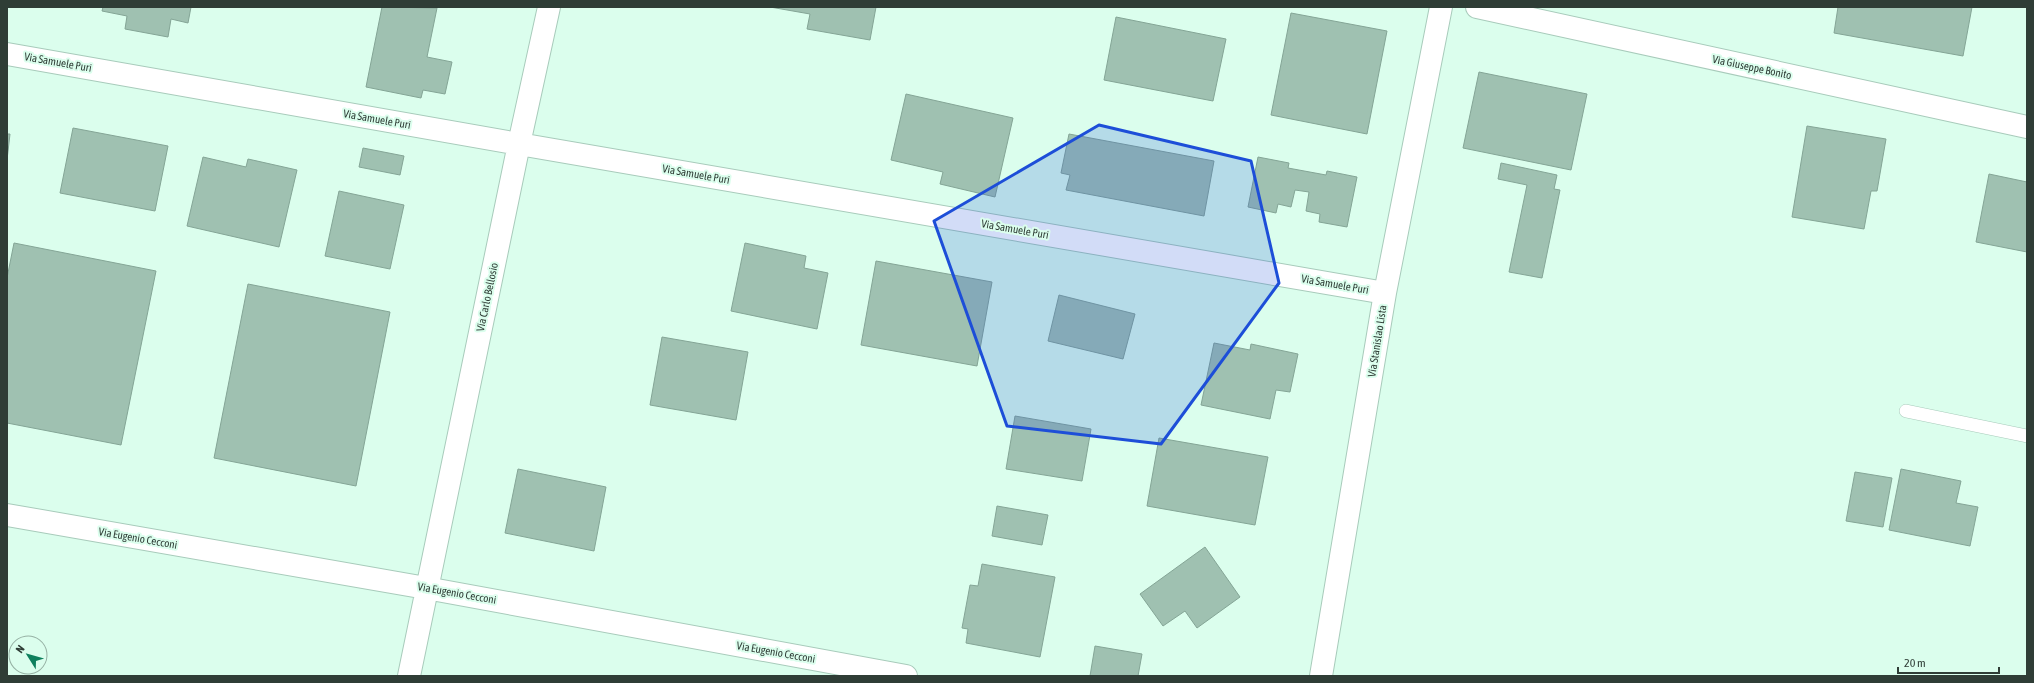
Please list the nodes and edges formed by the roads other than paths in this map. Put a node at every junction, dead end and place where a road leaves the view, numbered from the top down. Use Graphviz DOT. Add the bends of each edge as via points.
graph roads {
  1 [pos="549,7"];
  2 [pos="1441,7"];
  3 [pos="1477,7"];
  4 [pos="7,54"];
  5 [pos="2027,127"];
  6 [pos="518,144"];
  7 [pos="1385,292"];
  8 [pos="1906,410"];
  9 [pos="2027,436"];
  10 [pos="7,515"];
  11 [pos="426,588"];
  12 [pos="409,676"];
  13 [pos="906,676"];
  14 [pos="1321,676"];
  1 -- 6 [label="street, Via Carlo Bellosio"];
  2 -- 7 [label="street, Via Stanislao Lista"];
  3 -- 5 [label="street, Via Giuseppe Bonito"];
  4 -- 6 [label="street, Via Samuele Puri"];
  6 -- 7 [label="street, Via Samuele Puri"];
  6 -- 11 [label="street, Via Carlo Bellosio"];
  7 -- 14 [label="street, Via Stanislao Lista"];
  8 -- 9 [label="lane"];
  10 -- 11 [label="street, Via Eugenio Cecconi"];
  11 -- 12 [label="street, Via Carlo Bellosio"];
  11 -- 13 [label="street, Via Eugenio Cecconi"];
}
